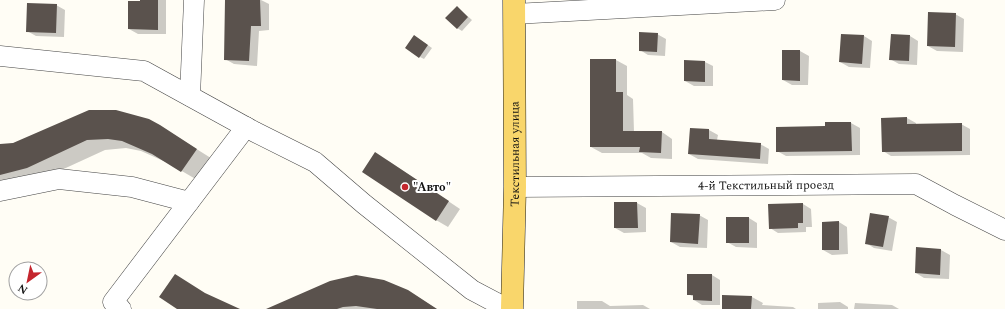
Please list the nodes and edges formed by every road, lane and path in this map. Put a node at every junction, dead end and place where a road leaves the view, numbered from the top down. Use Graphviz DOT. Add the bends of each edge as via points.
graph roads {
  1 [pos="194,0"];
  2 [pos="775,0"];
  3 [pos="514,7"];
  4 [pos="0,56"];
  5 [pos="190,96"];
  6 [pos="246,127"];
  7 [pos="515,187"];
  8 [pos="0,191"];
  9 [pos="189,202"];
  10 [pos="1005,230"];
  11 [pos="121,309"];
  12 [pos="508,309"];
  13 [pos="512,309"];
  1 -- 5 [label="street"];
  2 -- 3 [label="street"];
  3 -- 7 [label="main road, Текстильная улица"];
  4 -- 5 [label="street" via="144,71"];
  5 -- 6 [label="street"];
  6 -- 9 [label="street"];
  6 -- 12 [label="street" via="315,162 472,290"];
  7 -- 10 [label="street, 4-й Текстильный проезд" via="916,184"];
  7 -- 13 [label="main road, Текстильная улица"];
  8 -- 9 [label="street" via="59,179 132,187"];
  9 -- 11 [label="street" via="113,302"];
}
